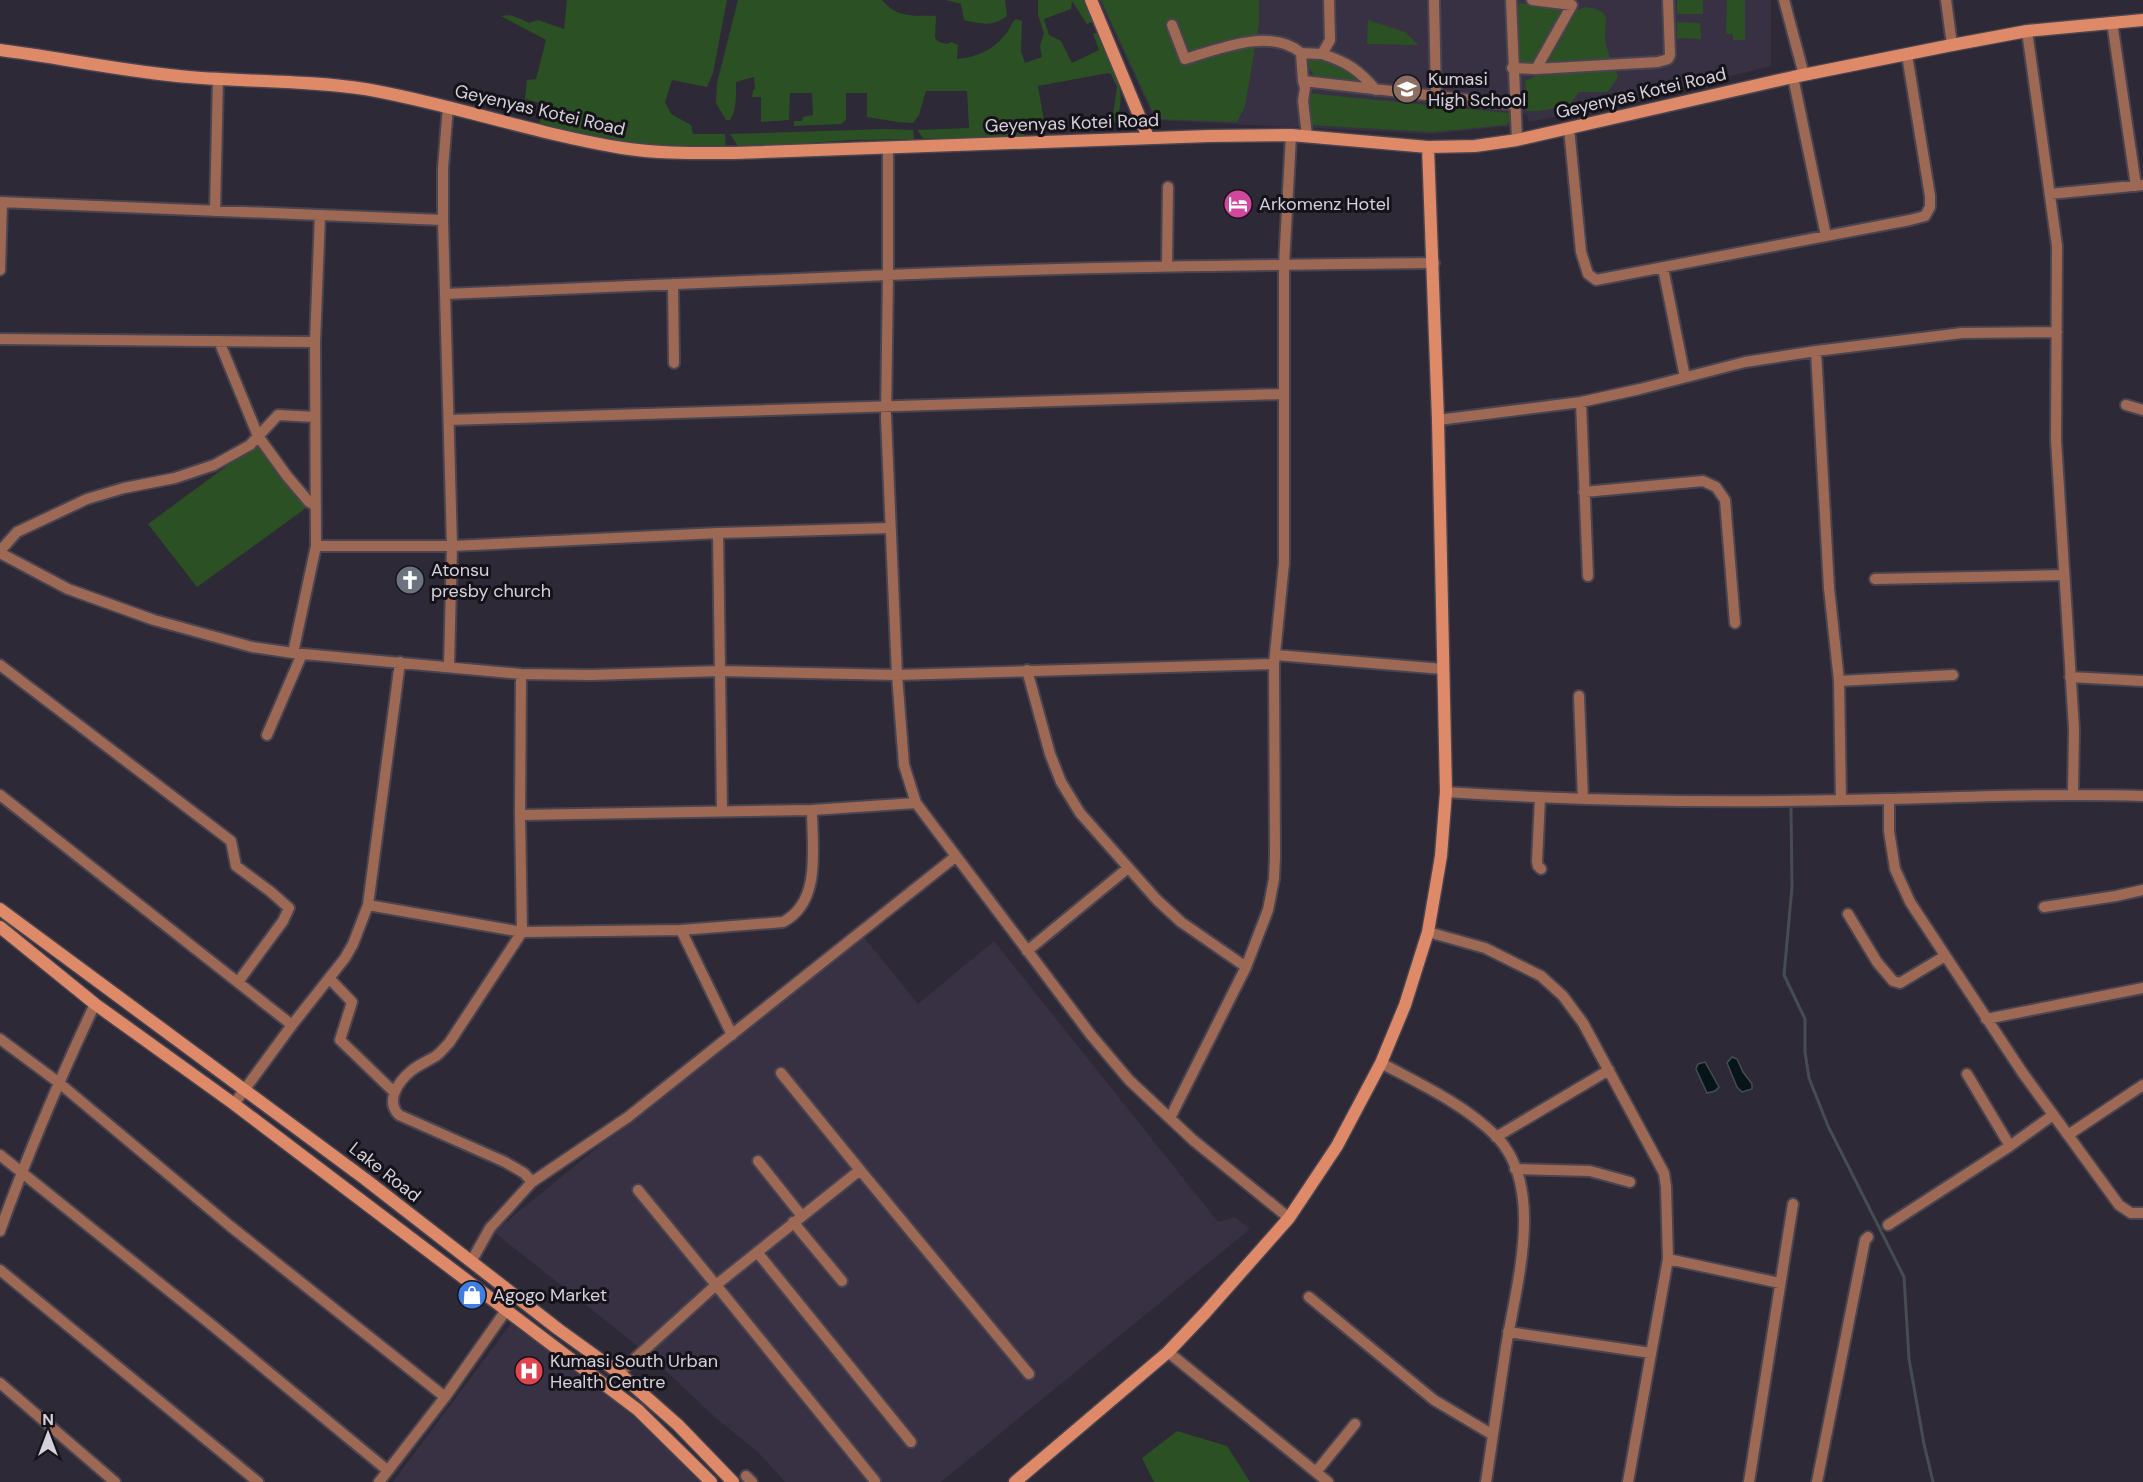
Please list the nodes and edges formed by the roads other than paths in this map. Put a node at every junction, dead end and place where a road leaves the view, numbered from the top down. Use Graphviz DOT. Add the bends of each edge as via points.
graph roads {
  1 [pos="1091,0"];
  2 [pos="1329,0"];
  3 [pos="1434,0"];
  4 [pos="1511,0"];
  5 [pos="1532,0"];
  6 [pos="1668,0"];
  7 [pos="1784,0"];
  8 [pos="1946,0"];
  9 [pos="2143,20"];
  10 [pos="2112,22"];
  11 [pos="1172,25"];
  12 [pos="2027,31"];
  13 [pos="1952,45"];
  14 [pos="0,50"];
  15 [pos="1301,53"];
  16 [pos="1323,54"];
  17 [pos="1906,55"];
  18 [pos="1512,68"];
  19 [pos="1536,69"];
  20 [pos="1798,76"];
  21 [pos="219,78"];
  22 [pos="1303,81"];
  23 [pos="1376,90"];
  24 [pos="1436,97"];
  25 [pos="1516,105"];
  26 [pos="448,107"];
  27 [pos="1569,128"];
  28 [pos="1291,135"];
  29 [pos="1307,136"];
  30 [pos="1148,137"];
  31 [pos="1516,140"];
  32 [pos="888,147"];
  33 [pos="1428,147"];
  34 [pos="2140,185"];
  35 [pos="1168,187"];
  36 [pos="2050,194"];
  37 [pos="1,202"];
  38 [pos="215,211"];
  39 [pos="320,216"];
  40 [pos="443,220"];
  41 [pos="1826,236"];
  42 [pos="1434,264"];
  43 [pos="1284,265"];
  44 [pos="1167,266"];
  45 [pos="1663,268"];
  46 [pos="0,270"];
  47 [pos="888,275"];
  48 [pos="673,284"];
  49 [pos="445,294"];
  50 [pos="2058,332"];
  51 [pos="0,339"];
  52 [pos="219,341"];
  53 [pos="315,342"];
  54 [pos="1816,351"];
  55 [pos="674,363"];
  56 [pos="1685,377"];
  57 [pos="1283,394"];
  58 [pos="1581,402"];
  59 [pos="2126,405"];
  60 [pos="885,407"];
  61 [pos="2143,410"];
  62 [pos="315,417"];
  63 [pos="449,420"];
  64 [pos="1438,420"];
  65 [pos="258,436"];
  66 [pos="1584,492"];
  67 [pos="316,506"];
  68 [pos="890,528"];
  69 [pos="718,533"];
  70 [pos="316,546"];
  71 [pos="452,546"];
  72 [pos="0,552"];
  73 [pos="2064,575"];
  74 [pos="1588,576"];
  75 [pos="1875,579"];
  76 [pos="1736,623"];
  77 [pos="298,653"];
  78 [pos="1275,660"];
  79 [pos="400,662"];
  80 [pos="0,665"];
  81 [pos="449,666"];
  82 [pos="1443,669"];
  83 [pos="1026,670"];
  84 [pos="720,671"];
  85 [pos="521,674"];
  86 [pos="897,675"];
  87 [pos="1953,675"];
  88 [pos="2070,677"];
  89 [pos="1839,681"];
  90 [pos="2143,681"];
  91 [pos="1579,696"];
  92 [pos="267,735"];
  93 [pos="1446,792"];
  94 [pos="2073,794"];
  95 [pos="0,795"];
  96 [pos="2143,795"];
  97 [pos="1540,798"];
  98 [pos="1889,799"];
  99 [pos="1583,800"];
  100 [pos="1841,800"];
  101 [pos="916,803"];
  102 [pos="812,810"];
  103 [pos="722,811"];
  104 [pos="520,815"];
  105 [pos="955,857"];
  106 [pos="1128,868"];
  107 [pos="1541,869"];
  108 [pos="2143,890"];
  109 [pos="368,905"];
  110 [pos="2044,907"];
  111 [pos="0,909"];
  112 [pos="1848,914"];
  113 [pos="0,927"];
  114 [pos="681,930"];
  115 [pos="522,932"];
  116 [pos="1428,932"];
  117 [pos="1027,951"];
  118 [pos="1946,956"];
  119 [pos="1246,967"];
  120 [pos="329,978"];
  121 [pos="238,982"];
  122 [pos="2143,988"];
  123 [pos="95,1004"];
  124 [pos="1986,1019"];
  125 [pos="292,1025"];
  126 [pos="732,1035"];
  127 [pos="0,1039"];
  128 [pos="1381,1063"];
  129 [pos="1609,1070"];
  130 [pos="781,1073"];
  131 [pos="1967,1074"];
  132 [pos="58,1082"];
  133 [pos="2143,1084"];
  134 [pos="244,1090"];
  135 [pos="394,1092"];
  136 [pos="234,1104"];
  137 [pos="2053,1115"];
  138 [pos="1170,1118"];
  139 [pos="2068,1135"];
  140 [pos="1496,1137"];
  141 [pos="2010,1146"];
  142 [pos="0,1155"];
  143 [pos="758,1161"];
  144 [pos="1515,1169"];
  145 [pos="860,1170"];
  146 [pos="21,1172"];
  147 [pos="532,1182"];
  148 [pos="1630,1182"];
  149 [pos="638,1190"];
  150 [pos="1793,1204"];
  151 [pos="2143,1214"];
  152 [pos="1289,1218"];
  153 [pos="797,1219"];
  154 [pos="1888,1225"];
  155 [pos="0,1231"];
  156 [pos="1868,1237"];
  157 [pos="757,1252"];
  158 [pos="1668,1259"];
  159 [pos="471,1262"];
  160 [pos="0,1270"];
  161 [pos="842,1281"];
  162 [pos="1780,1283"];
  163 [pos="716,1285"];
  164 [pos="1309,1297"];
  165 [pos="507,1309"];
  166 [pos="1508,1332"];
  167 [pos="1168,1352"];
  168 [pos="1651,1353"];
  169 [pos="619,1373"];
  170 [pos="1029,1374"];
  171 [pos="0,1383"];
  172 [pos="445,1397"];
  173 [pos="1355,1424"];
  174 [pos="1493,1435"];
  175 [pos="911,1442"];
  176 [pos="387,1470"];
  177 [pos="1316,1472"];
  178 [pos="111,1481"];
  179 [pos="875,1481"];
  180 [pos="258,1482"];
  181 [pos="379,1482"];
  182 [pos="711,1482"];
  183 [pos="733,1482"];
  184 [pos="1015,1482"];
  185 [pos="1328,1482"];
  186 [pos="1486,1482"];
  187 [pos="1628,1482"];
  188 [pos="1749,1482"];
  189 [pos="1817,1482"];
  1 -- 30 [label="street"];
  2 -- 16 [label="street" via="1330,40"];
  3 -- 24 [label="street"];
  4 -- 18 [label="street"];
  5 -- 19 [label="street" via="1572,5"];
  6 -- 19 [label="street" via="1668,59"];
  7 -- 20 [label="street"];
  8 -- 13 [label="street"];
  9 -- 10 [label="street, Geyenyas Kotei Road"];
  10 -- 12 [label="street, Geyenyas Kotei Road"];
  10 -- 34 [label="street"];
  11 -- 15 [label="street" via="1185,59 1258,41 1278,40"];
  12 -- 13 [label="street, Geyenyas Kotei Road"];
  12 -- 36 [label="street"];
  13 -- 17 [label="street, Geyenyas Kotei Road"];
  14 -- 21 [label="street, Geyenyas Kotei Road"];
  15 -- 16 [label="street"];
  15 -- 22 [label="street"];
  16 -- 23 [label="street" via="1344,61"];
  17 -- 20 [label="street, Geyenyas Kotei Road"];
  17 -- 41 [label="street" via="1930,207 1925,216"];
  18 -- 19 [label="street"];
  18 -- 25 [label="street"];
  20 -- 27 [label="street, Geyenyas Kotei Road"];
  20 -- 41 [label="street"];
  21 -- 26 [label="street, Geyenyas Kotei Road" via="334,84"];
  21 -- 38 [label="street"];
  22 -- 23 [label="street"];
  22 -- 29 [label="street"];
  23 -- 24 [label="street"];
  24 -- 25 [label="street"];
  25 -- 31 [label="street"];
  26 -- 32 [label="street, Geyenyas Kotei Road" via="564,137 640,150 735,153"];
  26 -- 40 [label="street"];
  27 -- 31 [label="street, Geyenyas Kotei Road"];
  27 -- 45 [label="street" via="1581,252 1588,274 1596,280"];
  28 -- 29 [label="street, Geyenyas Kotei Road"];
  28 -- 30 [label="street, Geyenyas Kotei Road"];
  28 -- 43 [label="street"];
  29 -- 33 [label="street, Geyenyas Kotei Road"];
  30 -- 32 [label="street, Geyenyas Kotei Road"];
  31 -- 33 [label="street, Geyenyas Kotei Road"];
  32 -- 47 [label="street"];
  33 -- 42 [label="street"];
  34 -- 36 [label="street"];
  35 -- 44 [label="street"];
  36 -- 50 [label="street" via="2057,246"];
  37 -- 38 [label="street"];
  37 -- 46 [label="street"];
  38 -- 39 [label="street"];
  39 -- 40 [label="street"];
  39 -- 53 [label="street"];
  40 -- 49 [label="street"];
  41 -- 45 [label="street"];
  42 -- 43 [label="street"];
  42 -- 64 [label="street"];
  43 -- 44 [label="street"];
  43 -- 57 [label="street"];
  44 -- 47 [label="street"];
  45 -- 56 [label="street"];
  47 -- 48 [label="street"];
  47 -- 60 [label="street"];
  48 -- 49 [label="street"];
  48 -- 55 [label="street"];
  49 -- 63 [label="street"];
  50 -- 54 [label="street" via="1962,333"];
  50 -- 73 [label="street" via="2056,440"];
  51 -- 52 [label="street"];
  52 -- 53 [label="street"];
  52 -- 65 [label="street"];
  53 -- 62 [label="street"];
  54 -- 56 [label="street" via="1745,362"];
  54 -- 89 [label="street" via="1829,588"];
  56 -- 58 [label="street"];
  57 -- 60 [label="street"];
  57 -- 78 [label="street" via="1284,563"];
  58 -- 64 [label="street"];
  58 -- 66 [label="street"];
  59 -- 61 [label="street"];
  60 -- 63 [label="street"];
  60 -- 68 [label="street"];
  62 -- 65 [label="street" via="278,415"];
  62 -- 67 [label="street"];
  63 -- 71 [label="street"];
  64 -- 82 [label="street"];
  65 -- 67 [label="street" via="287,476"];
  65 -- 72 [label="street" via="250,445 214,465 87,499 17,532"];
  66 -- 74 [label="street"];
  66 -- 76 [label="street" via="1703,481 1716,487 1725,500"];
  67 -- 70 [label="street"];
  68 -- 69 [label="street"];
  68 -- 86 [label="street"];
  69 -- 71 [label="street"];
  69 -- 84 [label="street"];
  70 -- 71 [label="street"];
  70 -- 77 [label="street"];
  71 -- 81 [label="street"];
  72 -- 77 [label="street" via="68,589 154,620 252,646"];
  73 -- 75 [label="street"];
  73 -- 88 [label="street"];
  77 -- 79 [label="street"];
  77 -- 92 [label="street"];
  78 -- 82 [label="street"];
  78 -- 83 [label="street"];
  78 -- 119 [label="street" via="1274,879 1268,910"];
  79 -- 81 [label="street"];
  79 -- 109 [label="street"];
  80 -- 121 [label="street" via="231,842 236,866 282,900 288,908 283,921"];
  81 -- 85 [label="street"];
  82 -- 93 [label="street"];
  83 -- 86 [label="street"];
  83 -- 106 [label="street" via="1061,782 1080,813"];
  84 -- 85 [label="street"];
  84 -- 86 [label="street"];
  84 -- 103 [label="street"];
  85 -- 104 [label="street"];
  86 -- 101 [label="street" via="904,765"];
  87 -- 89 [label="street"];
  88 -- 90 [label="street"];
  88 -- 94 [label="street"];
  89 -- 100 [label="street"];
  91 -- 99 [label="street"];
  93 -- 97 [label="street"];
  93 -- 116 [label="street"];
  94 -- 96 [label="street"];
  94 -- 98 [label="street"];
  95 -- 121 [label="street"];
  97 -- 99 [label="street"];
  97 -- 107 [label="street" via="1537,861"];
  98 -- 100 [label="street"];
  98 -- 118 [label="street" via="1895,869 1910,902"];
  99 -- 100 [label="street"];
  101 -- 102 [label="street"];
  101 -- 105 [label="street"];
  102 -- 103 [label="street"];
  102 -- 114 [label="street" via="812,879 794,917 783,922"];
  103 -- 104 [label="street"];
  104 -- 115 [label="street"];
  105 -- 117 [label="street"];
  105 -- 126 [label="street"];
  106 -- 117 [label="street"];
  106 -- 119 [label="street" via="1181,922"];
  108 -- 110 [label="street"];
  109 -- 115 [label="street"];
  109 -- 120 [label="street" via="353,944"];
  111 -- 134 [label="street, Lake Road"];
  112 -- 118 [label="street" via="1893,981 1900,983"];
  113 -- 123 [label="street, Lake Road"];
  114 -- 115 [label="street"];
  114 -- 126 [label="street"];
  115 -- 135 [label="street" via="449,1043 412,1070"];
  116 -- 128 [label="street" via="1405,1005"];
  116 -- 129 [label="street" via="1485,948 1541,976 1563,996 1583,1023"];
  117 -- 138 [label="street" via="1129,1080"];
  118 -- 124 [label="street"];
  119 -- 138 [label="street"];
  120 -- 125 [label="street"];
  120 -- 135 [label="street" via="352,1002 340,1040"];
  121 -- 125 [label="street"];
  122 -- 124 [label="street"];
  123 -- 132 [label="street"];
  123 -- 136 [label="street, Lake Road"];
  124 -- 137 [label="street"];
  125 -- 134 [label="street"];
  126 -- 147 [label="street" via="628,1117"];
  127 -- 132 [label="street"];
  128 -- 140 [label="street" via="1458,1105"];
  128 -- 152 [label="street" via="1337,1146"];
  129 -- 140 [label="street"];
  129 -- 158 [label="street" via="1664,1173"];
  130 -- 145 [label="street"];
  131 -- 141 [label="street"];
  132 -- 146 [label="street"];
  132 -- 172 [label="street" via="230,1226"];
  133 -- 139 [label="street"];
  134 -- 136 [label="street"];
  134 -- 159 [label="street, Lake Road"];
  135 -- 147 [label="street" via="392,1105 399,1115 505,1162"];
  136 -- 165 [label="street, Lake Road"];
  137 -- 139 [label="street"];
  137 -- 141 [label="street"];
  138 -- 152 [label="street"];
  139 -- 151 [label="street" via="2119,1205 2131,1213"];
  140 -- 144 [label="street"];
  141 -- 154 [label="street"];
  142 -- 146 [label="street"];
  143 -- 153 [label="street"];
  144 -- 148 [label="street" via="1590,1171"];
  144 -- 166 [label="street" via="1522,1192 1524,1228 1520,1275"];
  145 -- 153 [label="street"];
  145 -- 170 [label="street"];
  146 -- 155 [label="street"];
  146 -- 176 [label="street"];
  147 -- 159 [label="street" via="490,1228"];
  149 -- 163 [label="street"];
  150 -- 162 [label="street"];
  152 -- 167 [label="street"];
  153 -- 157 [label="street"];
  153 -- 161 [label="street"];
  156 -- 189 [label="street" via="1864,1240"];
  157 -- 163 [label="street"];
  157 -- 175 [label="street"];
  158 -- 162 [label="street"];
  158 -- 168 [label="street"];
  159 -- 169 [label="street, Lake Road"];
  160 -- 180 [label="street"];
  162 -- 188 [label="street"];
  163 -- 169 [label="street"];
  163 -- 179 [label="street"];
  164 -- 174 [label="street" via="1434,1400"];
  165 -- 172 [label="street"];
  165 -- 182 [label="street, Lake Road" via="638,1410"];
  166 -- 168 [label="street"];
  166 -- 174 [label="street"];
  167 -- 177 [label="street"];
  167 -- 184 [label="street"];
  168 -- 187 [label="street"];
  169 -- 183 [label="street, Lake Road" via="678,1425"];
  171 -- 178 [label="street"];
  172 -- 176 [label="street"];
  173 -- 177 [label="street"];
  174 -- 186 [label="street"];
  176 -- 181 [label="street"];
  177 -- 185 [label="street"];
}
